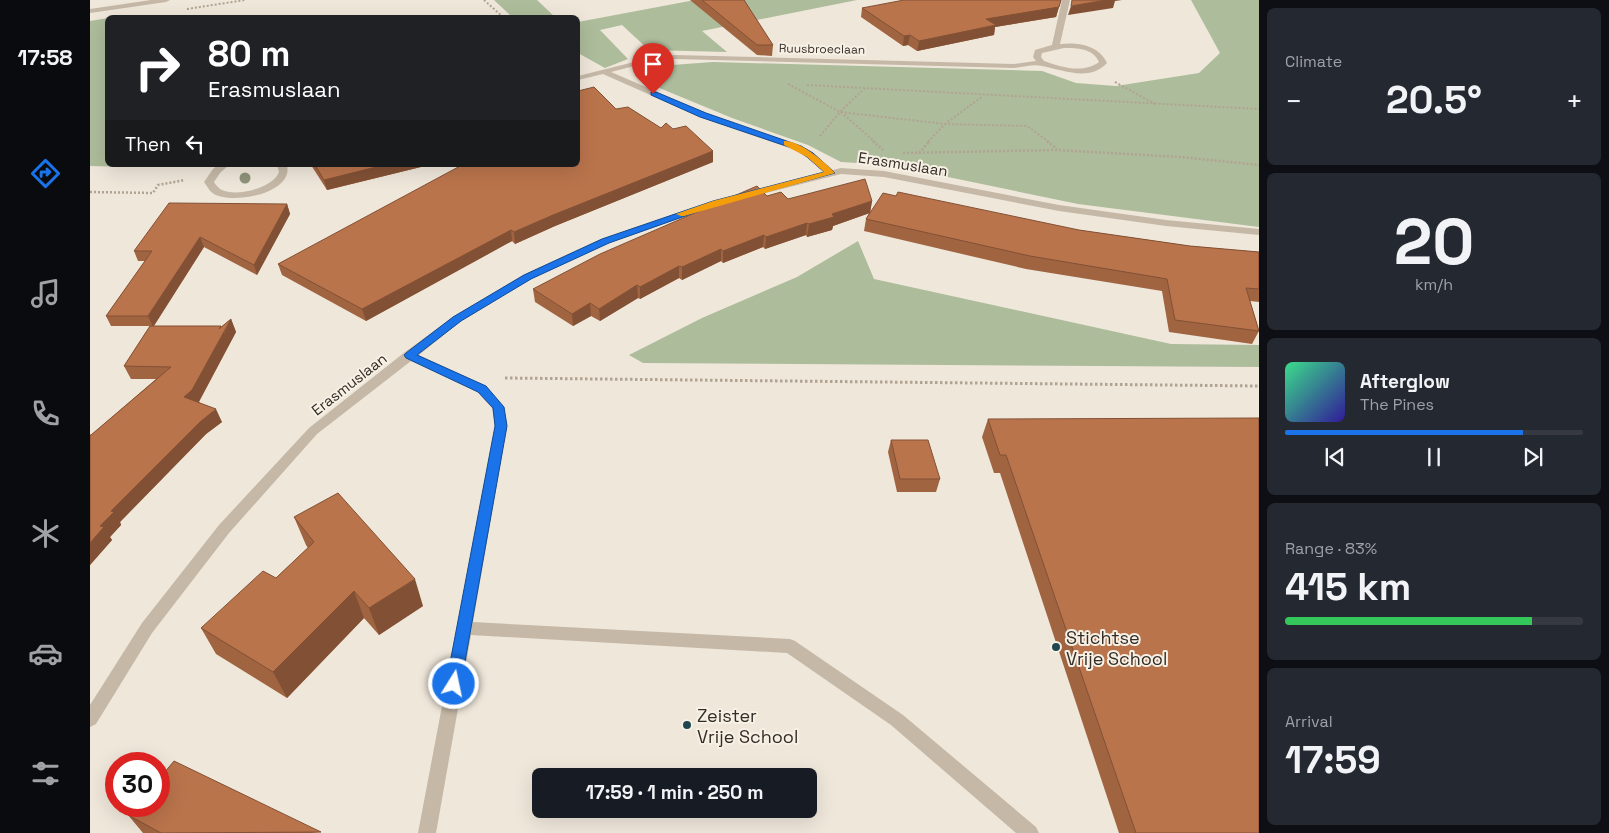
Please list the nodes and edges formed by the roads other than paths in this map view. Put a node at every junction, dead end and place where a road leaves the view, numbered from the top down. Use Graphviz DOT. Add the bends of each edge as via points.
graph roads {
  1 [pos="166,0"];
  2 [pos="1066,0"];
  3 [pos="90,11"];
  4 [pos="1056,45"];
  5 [pos="1041,63"];
  6 [pos="604,72"];
  7 [pos="580,78"];
  8 [pos="222,167"];
  9 [pos="284,167"];
  10 [pos="830,173"];
  11 [pos="1259,232"];
  12 [pos="410,355"];
  13 [pos="464,628"];
  14 [pos="90,719"];
  15 [pos="427,833"];
  16 [pos="1030,833"];
  1 -- 3 [label="street"];
  2 -- 4 [label="street"];
  4 -- 5 [label="street" via="1038,52"];
  4 -- 5 [label="street, Ruusbroeclaan" via="1079,47 1098,54 1103,63 1093,69 1071,71"];
  5 -- 6 [label="street, Ruusbroeclaan" via="1014,66 675,57"];
  6 -- 7 [label="street, Ruusbroeclaan"];
  6 -- 10 [label="street" via="703,115 806,152"];
  8 -- 9 [label="street" via="209,182 216,192 237,195 261,191 279,181 284,175"];
  10 -- 11 [label="street, Erasmuslaan" via="853,171 898,176 1059,208"];
  10 -- 12 [label="street, Erasmuslaan" via="716,203 605,241 527,277 457,319"];
  12 -- 13 [label="street" via="482,389 498,407 501,426"];
  12 -- 14 [label="street, Erasmuslaan" via="313,431 224,528 147,628"];
  13 -- 15 [label="street"];
  13 -- 16 [label="street" via="790,646 896,720"];
}
